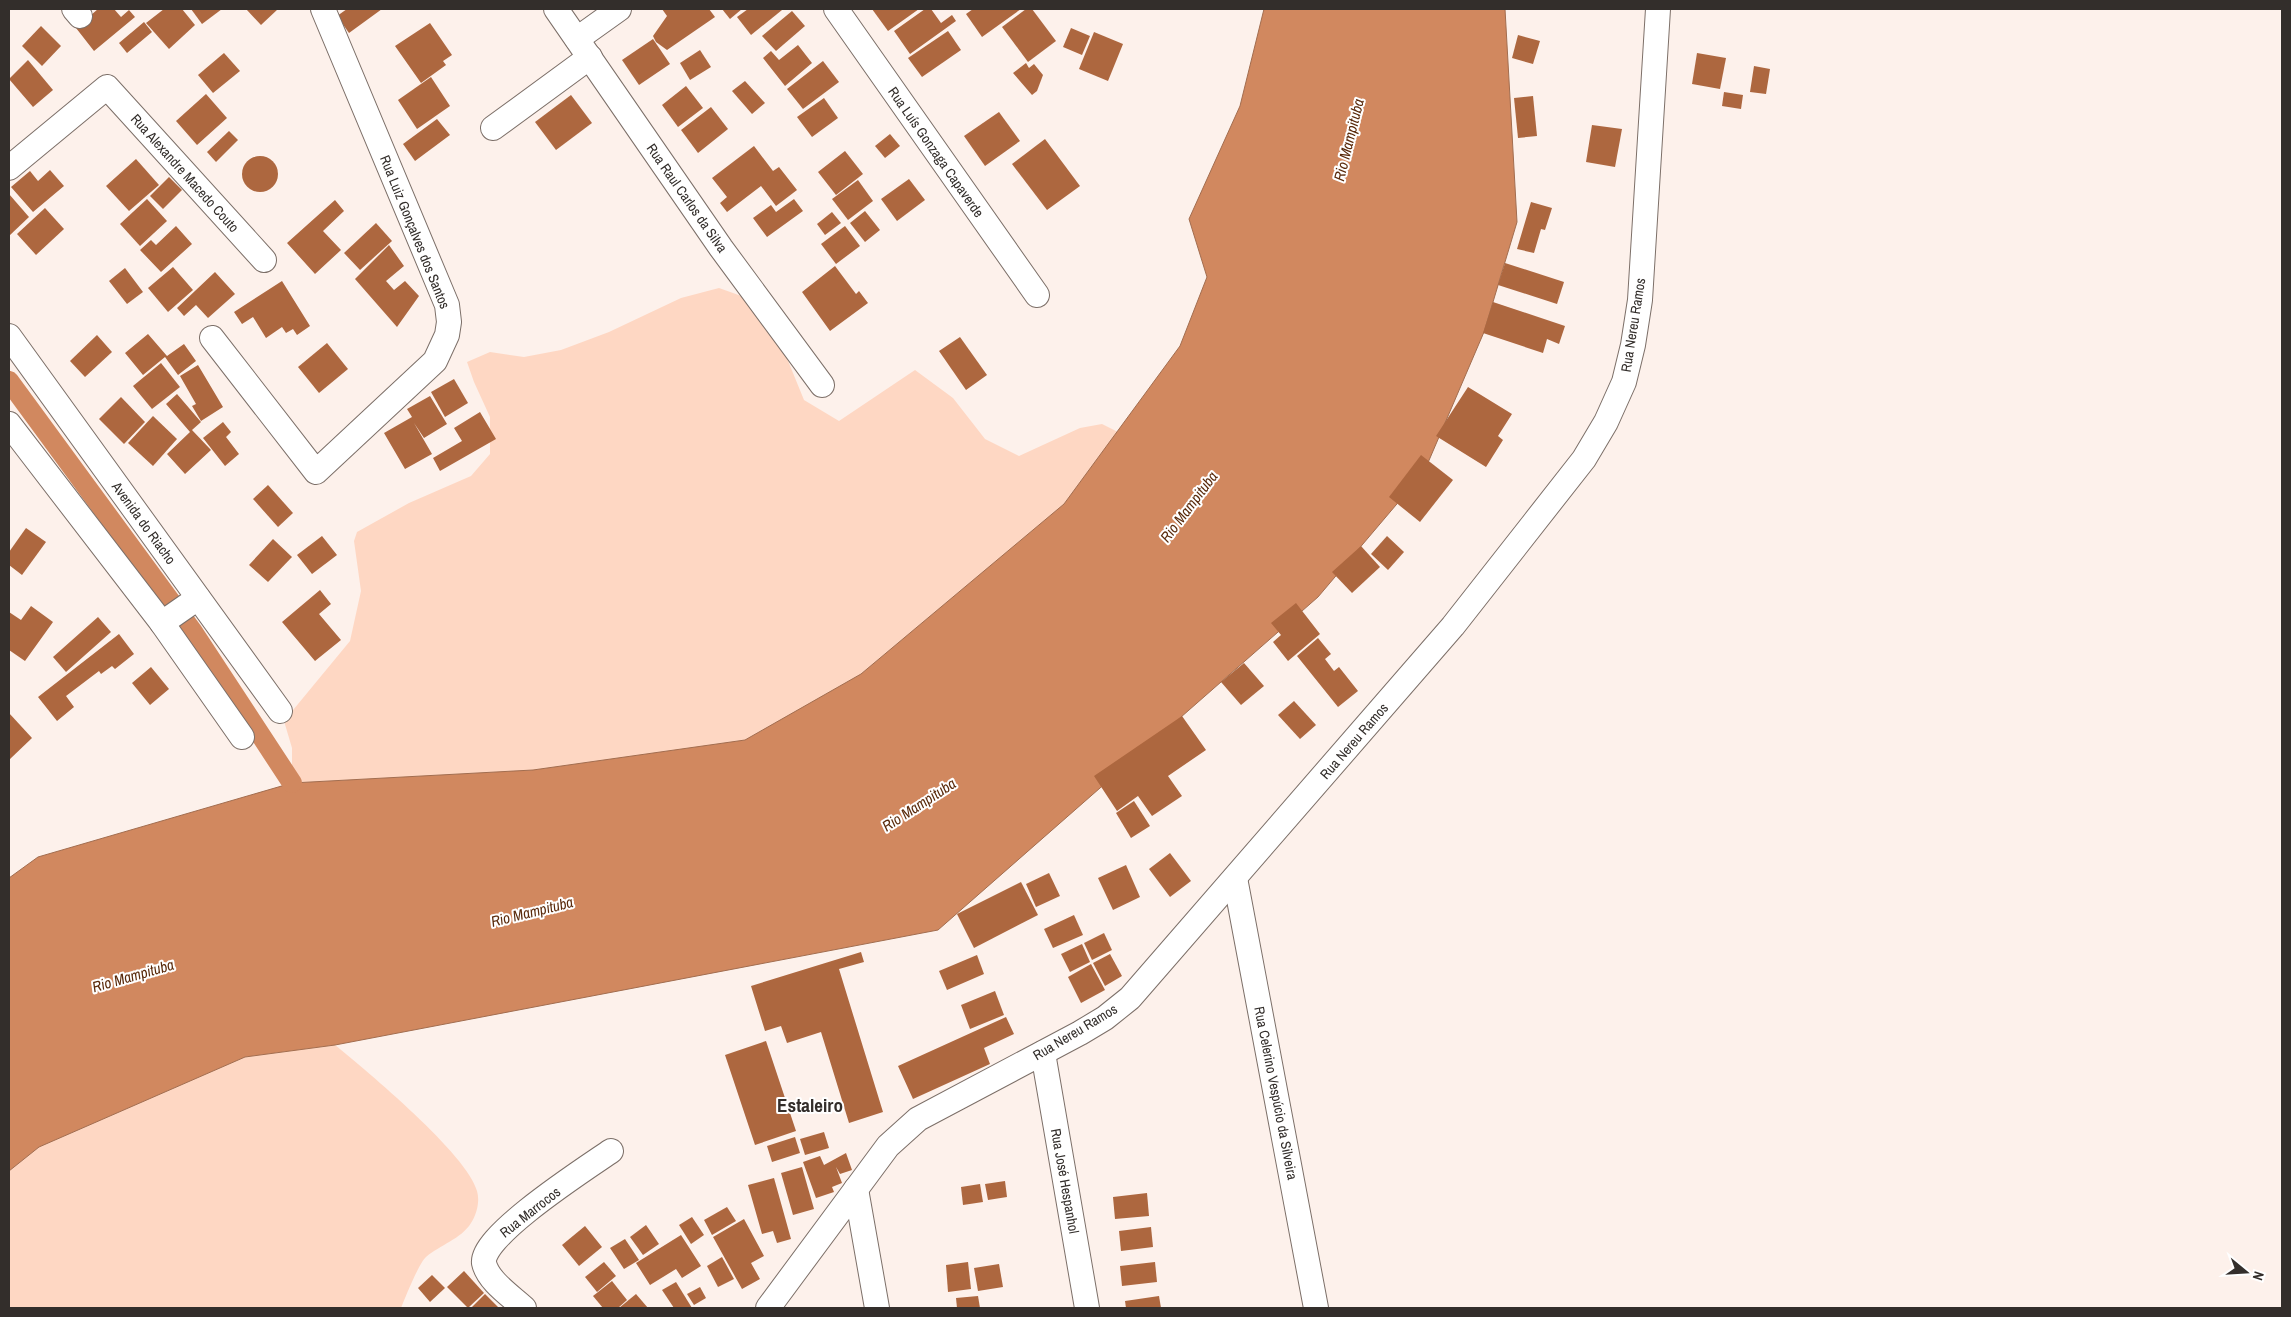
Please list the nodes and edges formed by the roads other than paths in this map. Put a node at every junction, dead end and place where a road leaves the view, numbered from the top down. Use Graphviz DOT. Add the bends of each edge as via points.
graph roads {
  1 [pos="323,9"];
  2 [pos="556,9"];
  3 [pos="620,9"];
  4 [pos="836,9"];
  5 [pos="1658,9"];
  6 [pos="583,48"];
  7 [pos="493,128"];
  8 [pos="9,168"];
  9 [pos="264,260"];
  10 [pos="1037,295"];
  11 [pos="9,336"];
  12 [pos="212,338"];
  13 [pos="822,384"];
  14 [pos="9,424"];
  15 [pos="198,598"];
  16 [pos="162,623"];
  17 [pos="280,711"];
  18 [pos="242,737"];
  19 [pos="1235,878"];
  20 [pos="1043,1053"];
  21 [pos="611,1151"];
  22 [pos="856,1189"];
  23 [pos="524,1308"];
  24 [pos="768,1308"];
  25 [pos="877,1308"];
  26 [pos="1087,1308"];
  27 [pos="1316,1308"];
  1 -- 12 [label="street, Rua Luiz Gonçalves dos Santos" via="447,305 447,335 435,361 316,472"];
  2 -- 6 [label="street, Rua Raul Carlos da Silva"];
  3 -- 6 [label="street"];
  4 -- 10 [label="street, Rua Luís Gonzaga Capaverde"];
  5 -- 19 [label="street, Rua Nereu Ramos" via="1640,300 1624,382 1606,422 1584,459 1470,606"];
  6 -- 7 [label="street"];
  6 -- 13 [label="street, Rua Raul Carlos da Silva" via="721,248"];
  8 -- 9 [label="street, Rua Alexandre Macedo Couto" via="107,87"];
  11 -- 15 [label="street, Avenida do Riacho"];
  14 -- 16 [label="street"];
  15 -- 16 [label="street"];
  15 -- 17 [label="street, Avenida do Riacho"];
  16 -- 18 [label="street"];
  19 -- 20 [label="street, Rua Nereu Ramos" via="1130,998 1105,1018"];
  19 -- 27 [label="street, Rua Celerino Vespúcio da Silveira"];
  20 -- 22 [label="street, Rua Nereu Ramos" via="918,1119 888,1146"];
  20 -- 26 [label="street, Rua José Hespanhol"];
  21 -- 23 [label="street, Rua Marrocos" via="507,1226 488,1247 484,1261 488,1273"];
  22 -- 24 [label="street, Rua Nereu Ramos"];
  22 -- 25 [label="street"];
}
